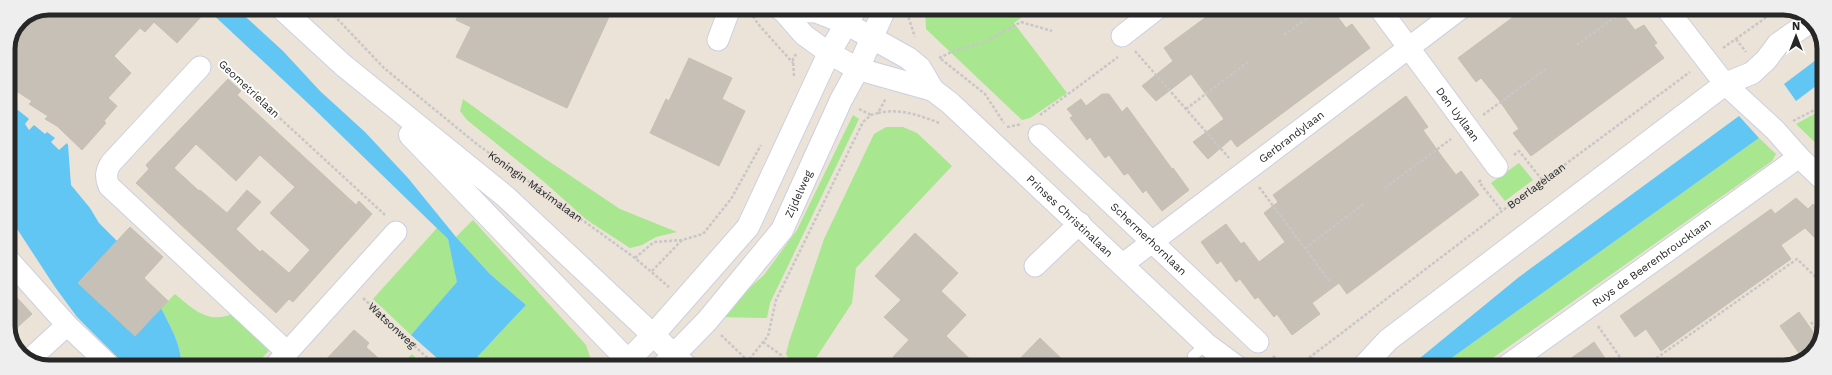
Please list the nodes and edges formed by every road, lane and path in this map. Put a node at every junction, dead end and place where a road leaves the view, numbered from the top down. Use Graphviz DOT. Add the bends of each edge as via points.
graph roads {
  1 [pos="289,15"];
  2 [pos="334,15"];
  3 [pos="727,15"];
  4 [pos="752,15"];
  5 [pos="786,15"];
  6 [pos="882,15"];
  7 [pos="908,15"];
  8 [pos="1152,15"];
  9 [pos="1312,15"];
  10 [pos="1385,15"];
  11 [pos="1452,15"];
  12 [pos="1618,15"];
  13 [pos="1673,15"];
  14 [pos="1769,15"];
  15 [pos="852,16"];
  16 [pos="1806,24"];
  17 [pos="1052,31"];
  18 [pos="804,35"];
  19 [pos="1284,35"];
  20 [pos="872,37"];
  21 [pos="718,40"];
  22 [pos="1577,45"];
  23 [pos="1124,46"];
  24 [pos="1409,46"];
  25 [pos="829,53"];
  26 [pos="933,54"];
  27 [pos="908,58"];
  28 [pos="939,58"];
  29 [pos="1707,59"];
  30 [pos="1249,61"];
  31 [pos="793,64"];
  32 [pos="343,65"];
  33 [pos="200,67"];
  34 [pos="1547,68"];
  35 [pos="858,69"];
  36 [pos="794,78"];
  37 [pos="897,81"];
  38 [pos="1725,84"];
  39 [pos="933,90"];
  40 [pos="1186,109"];
  41 [pos="1817,109"];
  42 [pos="1033,125"];
  43 [pos="1468,126"];
  44 [pos="1775,130"];
  45 [pos="763,140"];
  46 [pos="1799,157"];
  47 [pos="1498,167"];
  48 [pos="1245,172"];
  49 [pos="1817,174"];
  50 [pos="1543,181"];
  51 [pos="1386,188"];
  52 [pos="1365,203"];
  53 [pos="1080,223"];
  54 [pos="396,232"];
  55 [pos="682,240"];
  56 [pos="1151,242"];
  57 [pos="1305,249"];
  58 [pos="635,258"];
  59 [pos="1123,264"];
  60 [pos="1035,266"];
  61 [pos="15,267"];
  62 [pos="652,272"];
  63 [pos="1817,278"];
  64 [pos="1330,283"];
  65 [pos="349,285"];
  66 [pos="683,299"];
  67 [pos="1586,309"];
  68 [pos="706,321"];
  69 [pos="1811,322"];
  70 [pos="67,325"];
  71 [pos="1816,329"];
  72 [pos="653,335"];
  73 [pos="763,342"];
  74 [pos="1258,342"];
  75 [pos="1199,350"];
  76 [pos="34,356"];
  77 [pos="1311,357"];
  78 [pos="281,359"];
  79 [pos="104,360"];
  80 [pos="430,360"];
  81 [pos="623,360"];
  82 [pos="632,360"];
  83 [pos="672,360"];
  84 [pos="676,360"];
  85 [pos="747,360"];
  86 [pos="749,360"];
  87 [pos="784,360"];
  88 [pos="1210,360"];
  89 [pos="1221,360"];
  90 [pos="1307,360"];
  91 [pos="1313,360"];
  92 [pos="1368,360"];
  93 [pos="1515,360"];
  94 [pos="1622,360"];
  95 [pos="1654,360"];
  1 -- 32 [label="main road"];
  2 -- 58 [label="path, Koningin Máximalaan" via="384,68 478,145"];
  3 -- 21 [label="street"];
  4 -- 31 [label="path"];
  5 -- 18 [label="street"];
  6 -- 20 [label="main road, Zijdelweg"];
  7 -- 27 [label="path" via="916,40"];
  8 -- 23 [label="street"];
  9 -- 19 [label="path"];
  10 -- 24 [label="street, Den Uyllaan"];
  11 -- 24 [label="street, Gerbrandylaan"];
  12 -- 22 [label="path"];
  13 -- 29 [label="street"];
  14 -- 29 [label="path, Boerlagelaan"];
  15 -- 20 [label="main road, Prinses Christinalaan"];
  15 -- 25 [label="main road"];
  16 -- 38 [label="main road" via="1778,44 1752,73"];
  17 -- 28 [label="path" via="1021,22 985,42"];
  18 -- 25 [label="street"];
  18 -- 31 [label="path"];
  20 -- 27 [label="main road, Prinses Christinalaan"];
  20 -- 35 [label="main road, Zijdelweg"];
  23 -- 40 [label="path"];
  23 -- 42 [label="path"];
  24 -- 43 [label="street, Den Uyllaan"];
  24 -- 48 [label="street, Gerbrandylaan"];
  25 -- 35 [label="main road, Prinses Christinalaan"];
  25 -- 66 [label="main road" via="748,227"];
  26 -- 28 [label="path"];
  27 -- 39 [label="main road, Prinses Christinalaan" via="920,68"];
  28 -- 42 [label="path" via="985,94 1006,127"];
  29 -- 38 [label="street"];
  29 -- 50 [label="path, Boerlagelaan"];
  30 -- 40 [label="path"];
  31 -- 36 [label="path"];
  32 -- 72 [label="main road" via="506,197"];
  32 -- 81 [label="main road"];
  33 -- 54 [label="path, Geometrielaan" via="211,55 399,229"];
  33 -- 78 [label="street, Geometrielaan" via="111,163 106,170 106,179 109,186"];
  34 -- 43 [label="path"];
  35 -- 37 [label="main road, Prinses Christinalaan"];
  35 -- 68 [label="main road, Zijdelweg" via="841,100 782,230"];
  37 -- 39 [label="main road, Prinses Christinalaan"];
  37 -- 73 [label="path" via="878,113 863,122 776,300 768,336"];
  38 -- 44 [label="street"];
  38 -- 92 [label="main road" via="1388,340"];
  39 -- 53 [label="main road, Prinses Christinalaan"];
  40 -- 48 [label="path"];
  41 -- 44 [label="path"];
  42 -- 56 [label="street, Schermerhornlaan"];
  43 -- 47 [label="street, Den Uyllaan"];
  43 -- 51 [label="path"];
  44 -- 46 [label="street"];
  45 -- 55 [label="path" via="731,199 703,234"];
  46 -- 49 [label="street"];
  46 -- 67 [label="street, Ruys de Beerenbroucklaan"];
  47 -- 50 [label="path" via="1519,151"];
  48 -- 56 [label="street, Gerbrandylaan"];
  48 -- 57 [label="path"];
  50 -- 77 [label="path, Boerlagelaan"];
  52 -- 57 [label="path"];
  53 -- 59 [label="main road, Prinses Christinalaan"];
  53 -- 60 [label="street"];
  54 -- 65 [label="street, Geometrielaan"];
  55 -- 58 [label="path" via="654,242"];
  55 -- 62 [label="path"];
  56 -- 59 [label="street, Gerbrandylaan"];
  56 -- 74 [label="street, Schermerhornlaan"];
  57 -- 64 [label="path"];
  58 -- 62 [label="path, Koningin Máximalaan"];
  59 -- 75 [label="main road, Prinses Christinalaan"];
  61 -- 70 [label="street"];
  62 -- 66 [label="path, Koningin Máximalaan"];
  63 -- 95 [label="path" via="1797,259"];
  65 -- 78 [label="street, Geometrielaan"];
  65 -- 80 [label="path, Watsonweg"];
  66 -- 72 [label="main road"];
  67 -- 93 [label="street, Ruys de Beerenbroucklaan"];
  67 -- 94 [label="path"];
  68 -- 84 [label="main road, Zijdelweg"];
  68 -- 85 [label="path"];
  69 -- 71 [label="path"];
  70 -- 76 [label="street"];
  70 -- 79 [label="street"];
  72 -- 82 [label="main road"];
  72 -- 83 [label="main road"];
  73 -- 86 [label="path"];
  73 -- 87 [label="path"];
  75 -- 88 [label="main road, Prinses Christinalaan"];
  75 -- 89 [label="main road, Prinses Christinalaan"];
  77 -- 90 [label="path, Boerlagelaan"];
  77 -- 91 [label="path"];
}
